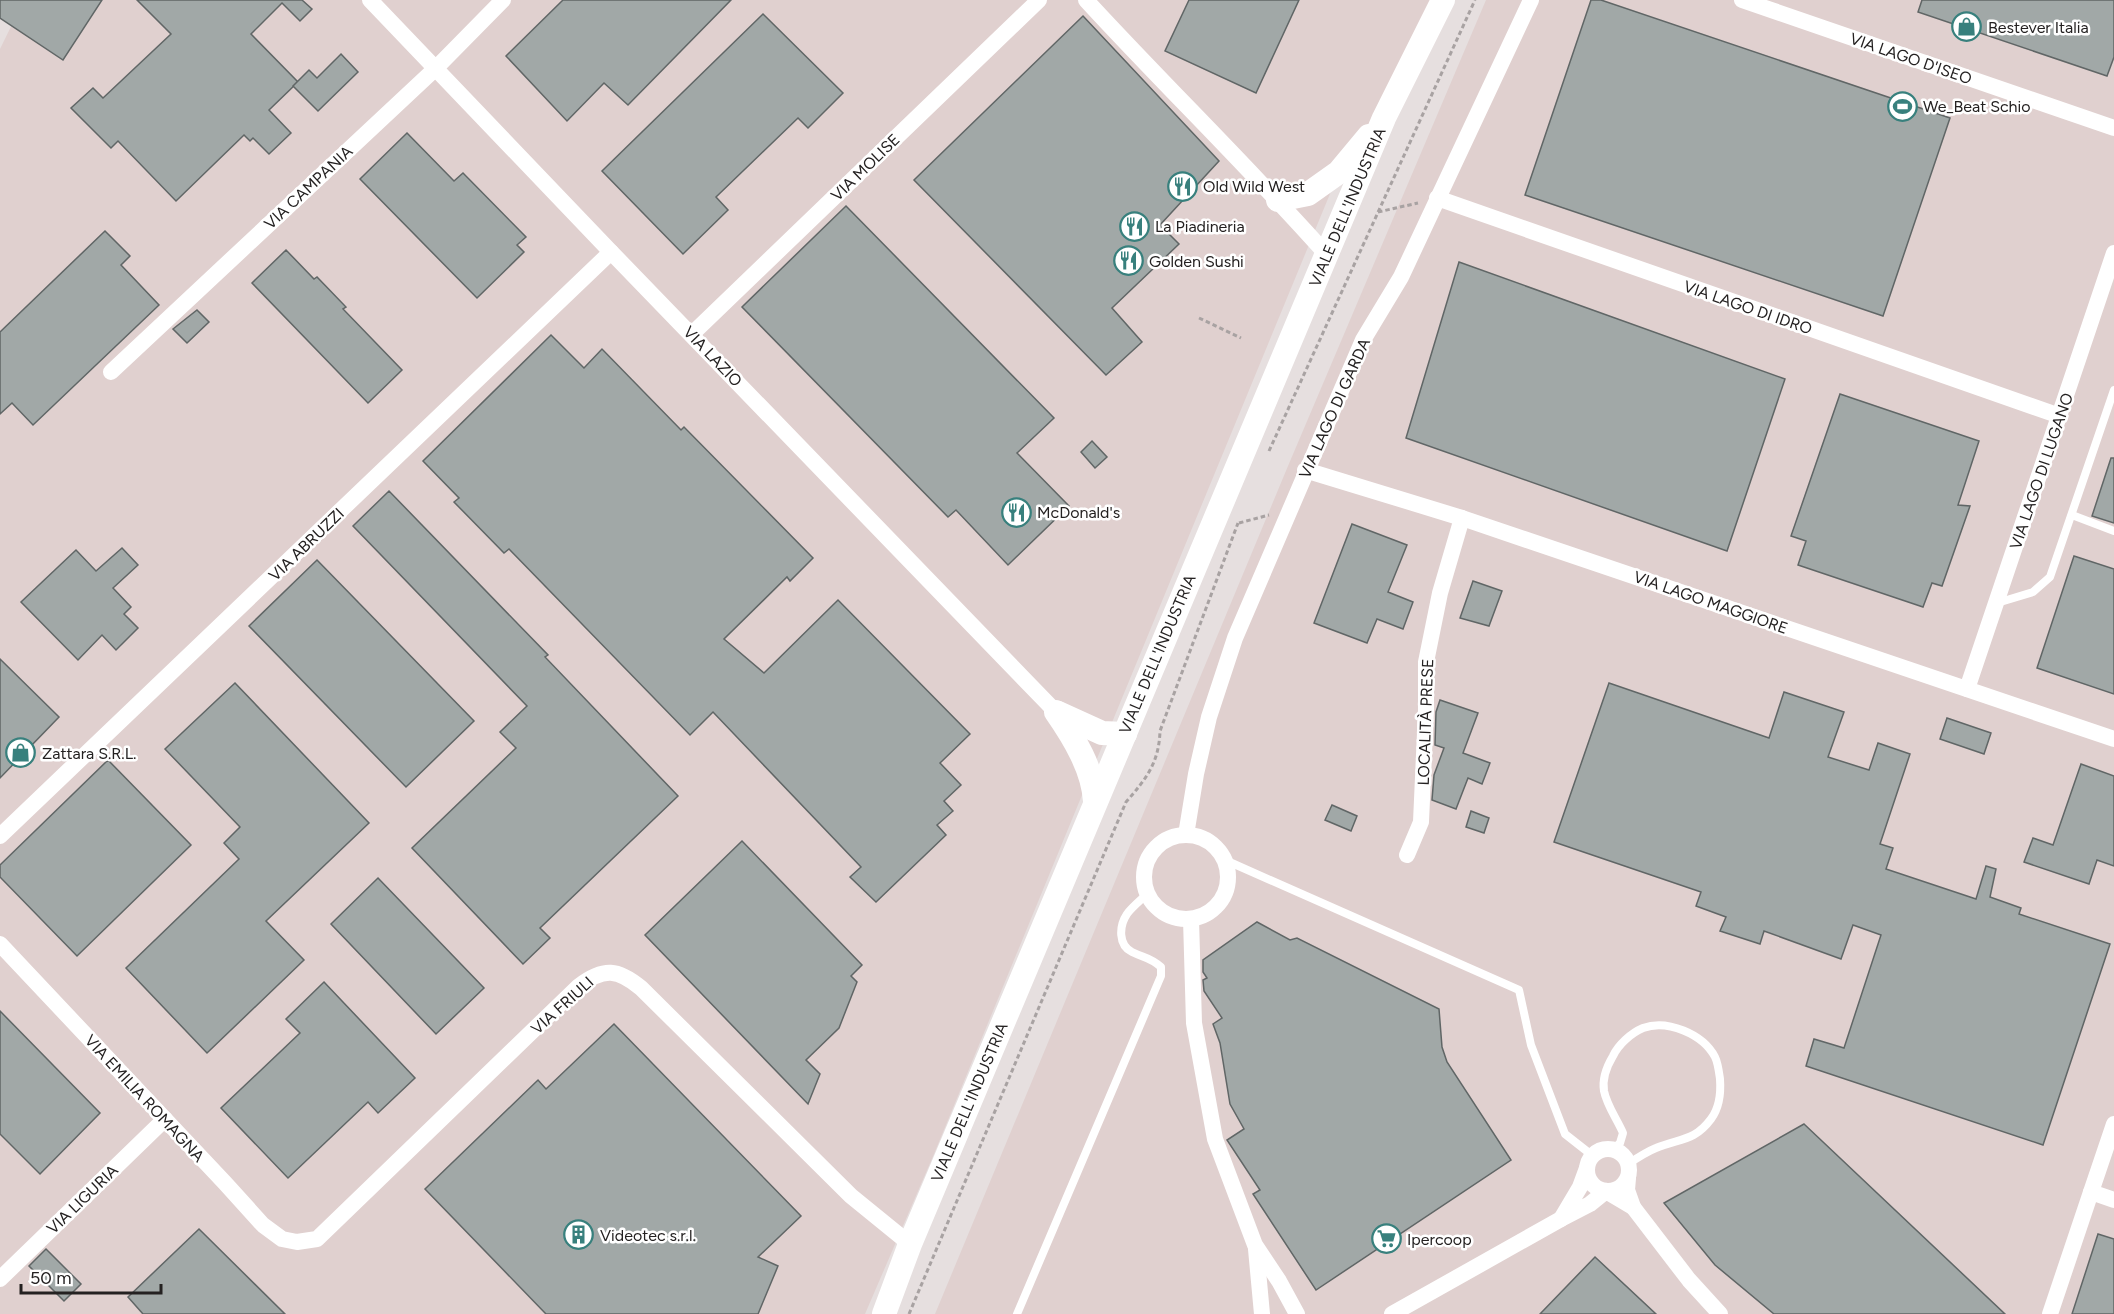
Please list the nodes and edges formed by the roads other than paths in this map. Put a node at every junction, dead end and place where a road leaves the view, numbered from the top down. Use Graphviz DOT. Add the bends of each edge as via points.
graph roads {
  1 [pos="370,0"];
  2 [pos="504,0"];
  3 [pos="1039,0"];
  4 [pos="1086,0"];
  5 [pos="1443,0"];
  6 [pos="1530,0"];
  7 [pos="1742,0"];
  8 [pos="436,68"];
  9 [pos="1384,118"];
  10 [pos="2114,128"];
  11 [pos="1437,198"];
  12 [pos="1278,200"];
  13 [pos="611,252"];
  14 [pos="2114,253"];
  15 [pos="1327,255"];
  16 [pos="692,334"];
  17 [pos="111,372"];
  18 [pos="2114,390"];
  19 [pos="2111,406"];
  20 [pos="2060,416"];
  21 [pos="1305,470"];
  22 [pos="2072,515"];
  23 [pos="1462,518"];
  24 [pos="2114,531"];
  25 [pos="1996,603"];
  26 [pos="1967,690"];
  27 [pos="1056,712"];
  28 [pos="1125,734"];
  29 [pos="2114,739"];
  30 [pos="1095,801"];
  31 [pos="1186,835"];
  32 [pos="0,836"];
  33 [pos="1407,855"];
  34 [pos="1225,860"];
  35 [pos="1147,894"];
  36 [pos="1191,920"];
  37 [pos="0,944"];
  38 [pos="165,1119"];
  39 [pos="2114,1124"];
  40 [pos="1612,1150"];
  41 [pos="1590,1162"];
  42 [pos="1628,1171"];
  43 [pos="1606,1191"];
  44 [pos="2091,1192"];
  45 [pos="2114,1200"];
  46 [pos="1633,1207"];
  47 [pos="1561,1219"];
  48 [pos="297,1242"];
  49 [pos="910,1244"];
  50 [pos="1255,1245"];
  51 [pos="0,1279"];
  52 [pos="884,1314"];
  53 [pos="1017,1314"];
  54 [pos="1262,1314"];
  55 [pos="1297,1314"];
  56 [pos="1392,1314"];
  57 [pos="1720,1314"];
  58 [pos="2050,1314"];
  1 -- 8 [label="street, VIA LAZIO"];
  2 -- 8 [label="street, VIA CAMPANIA"];
  3 -- 16 [label="street, VIA MOLISE"];
  4 -- 12 [label="street"];
  5 -- 9 [label="main road, VIALE DELL'INDUSTRIA"];
  6 -- 11 [label="street, VIA LAGO DI GARDA"];
  7 -- 10 [label="street, VIA LAGO D'ISEO"];
  8 -- 13 [label="street, VIA LAZIO"];
  8 -- 17 [label="street, VIA CAMPANIA"];
  9 -- 12 [label="main road" via="1339,172 1308,194"];
  9 -- 15 [label="main road, VIALE DELL'INDUSTRIA"];
  11 -- 20 [label="street, VIA LAGO DI IDRO"];
  11 -- 21 [label="street, VIA LAGO DI GARDA" via="1401,277 1363,340"];
  12 -- 15 [label="street"];
  13 -- 16 [label="street, VIA LAZIO"];
  13 -- 32 [label="street, VIA ABRUZZI"];
  14 -- 20 [label="street, VIA LAGO DI LUGANO"];
  15 -- 28 [label="main road, VIALE DELL'INDUSTRIA"];
  16 -- 27 [label="street, VIA LAZIO"];
  18 -- 19 [label="lane"];
  19 -- 22 [label="lane"];
  20 -- 25 [label="street, VIA LAGO DI LUGANO"];
  21 -- 23 [label="street, VIA LAGO MAGGIORE"];
  21 -- 31 [label="street, VIA LAGO DI GARDA" via="1235,638 1209,717"];
  22 -- 24 [label="lane"];
  22 -- 25 [label="lane" via="2050,578 2033,592"];
  23 -- 26 [label="street, VIA LAGO MAGGIORE"];
  23 -- 33 [label="street, LOCALITÀ PRESE" via="1440,593 1426,662 1422,822"];
  25 -- 26 [label="street, VIA LAGO DI LUGANO"];
  26 -- 29 [label="street, VIA LAGO MAGGIORE"];
  27 -- 28 [label="main road" via="1102,733"];
  27 -- 30 [label="main road" via="1080,752"];
  28 -- 30 [label="main road, VIALE DELL'INDUSTRIA"];
  30 -- 49 [label="main road, VIALE DELL'INDUSTRIA"];
  31 -- 34 [label="street" via="1209,842"];
  31 -- 35 [label="street" via="1166,840 1151,854 1143,880"];
  34 -- 36 [label="street" via="1227,888 1222,900 1209,913"];
  34 -- 41 [label="lane" via="1519,990 1531,1045 1566,1134"];
  35 -- 36 [label="street" via="1164,914"];
  35 -- 53 [label="lane" via="1126,915 1121,932 1123,944 1130,951 1152,958 1161,967 1161,976"];
  36 -- 50 [label="street" via="1194,1023 1215,1139"];
  37 -- 38 [label="street, VIA EMILIA ROMAGNA"];
  38 -- 48 [label="street, VIA EMILIA ROMAGNA" via="262,1225 282,1239"];
  38 -- 51 [label="street, VIA LIGURIA"];
  39 -- 44 [label="street"];
  40 -- 41 [label="street" via="1605,1150"];
  40 -- 42 [label="street" via="1619,1153"];
  40 -- 42 [label="lane" via="1620,1143 1623,1132 1603,1088 1616,1049 1642,1029 1657,1026 1687,1032 1701,1041 1714,1056 1721,1090 1718,1107 1698,1132 1686,1140 1657,1147"];
  41 -- 43 [label="street" via="1590,1181"];
  41 -- 47 [label="street"];
  42 -- 43 [label="street" via="1619,1188"];
  42 -- 46 [label="street" via="1627,1190"];
  43 -- 46 [label="street"];
  43 -- 47 [label="street"];
  44 -- 45 [label="street"];
  44 -- 58 [label="street"];
  46 -- 57 [label="street"];
  47 -- 56 [label="street"];
  48 -- 49 [label="street, VIA FRIULI" via="317,1239 579,986 601,972 614,972 641,988 851,1196"];
  49 -- 52 [label="main road, VIALE DELL'INDUSTRIA"];
  50 -- 54 [label="street"];
  50 -- 55 [label="street"];
}
